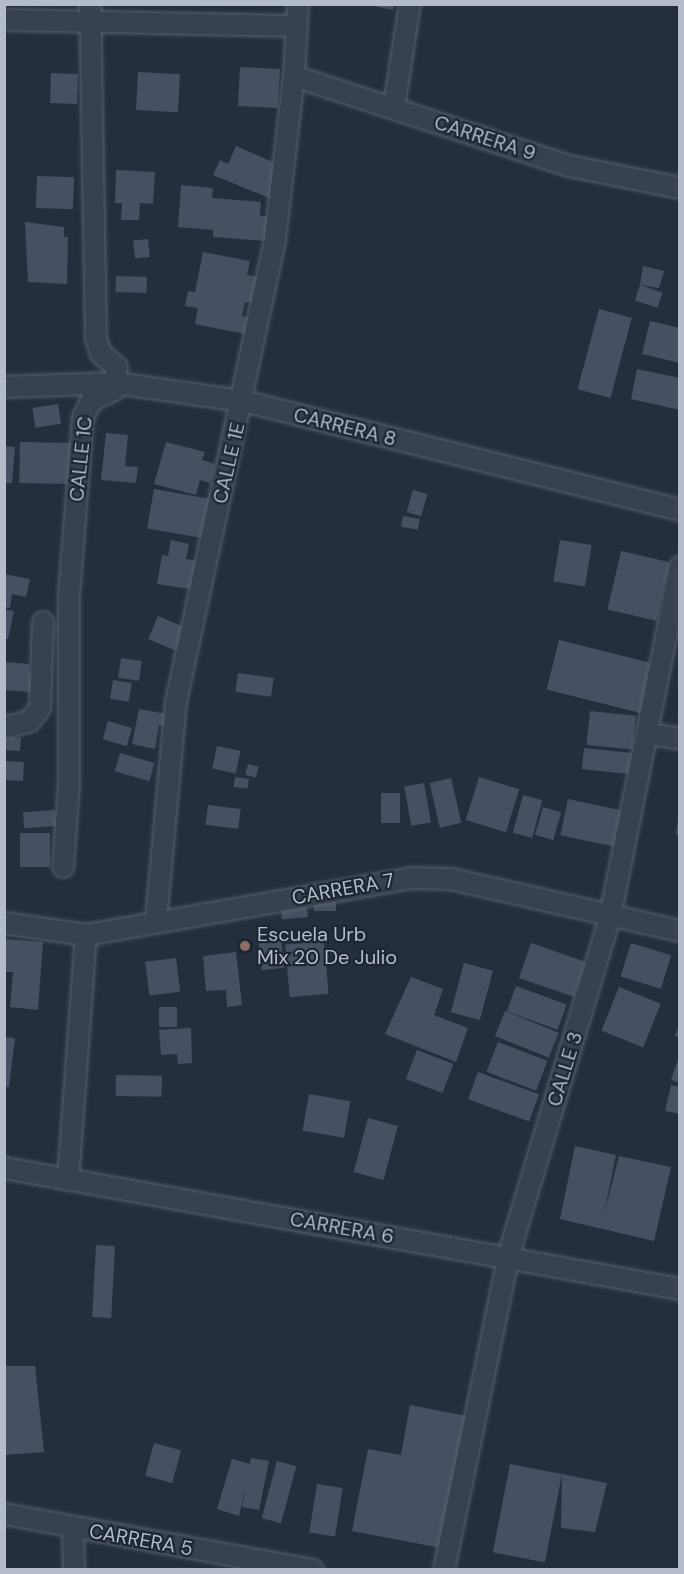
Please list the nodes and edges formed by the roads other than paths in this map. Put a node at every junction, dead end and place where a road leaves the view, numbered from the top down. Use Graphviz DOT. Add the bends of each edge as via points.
graph roads {
  1 [pos="298,4"];
  2 [pos="410,4"];
  3 [pos="91,12"];
  4 [pos="4,20"];
  5 [pos="297,26"];
  6 [pos="294,76"];
  7 [pos="394,107"];
  8 [pos="680,188"];
  9 [pos="110,383"];
  10 [pos="4,387"];
  11 [pos="243,401"];
  12 [pos="680,510"];
  13 [pos="680,567"];
  14 [pos="44,622"];
  15 [pos="4,728"];
  16 [pos="650,734"];
  17 [pos="680,739"];
  18 [pos="63,867"];
  19 [pos="610,916"];
  20 [pos="156,921"];
  21 [pos="4,923"];
  22 [pos="680,931"];
  23 [pos="86,935"];
  24 [pos="14,1170"];
  25 [pos="68,1180"];
  26 [pos="508,1257"];
  27 [pos="680,1289"];
  28 [pos="4,1514"];
  29 [pos="81,1530"];
  30 [pos="238,1563"];
  31 [pos="74,1569"];
  32 [pos="313,1569"];
  33 [pos="444,1569"];
  1 -- 5 [label="street, CALLE 1E"];
  2 -- 7 [label="street"];
  3 -- 4 [label="street"];
  3 -- 5 [label="street"];
  3 -- 9 [label="street" via="96,339 101,354 116,365"];
  5 -- 6 [label="street, CALLE 1E"];
  6 -- 7 [label="street, CARRERA 9"];
  6 -- 11 [label="street, CALLE 1E" via="275,239"];
  7 -- 8 [label="street, CARRERA 9" via="569,166"];
  9 -- 10 [label="street, CARRERA 8"];
  9 -- 11 [label="street, CARRERA 8"];
  9 -- 18 [label="street, CALLE 1C" via="111,393 87,404 83,418 69,595 69,784"];
  11 -- 12 [label="street, CARRERA 8"];
  11 -- 20 [label="street, CALLE 1E" via="176,702"];
  13 -- 16 [label="street, CALLE 3"];
  14 -- 15 [label="street" via="40,708 30,721"];
  16 -- 17 [label="street"];
  16 -- 19 [label="street, CALLE 3"];
  19 -- 20 [label="street, CARRERA 7" via="451,879 411,878"];
  19 -- 22 [label="street, CARRERA 7"];
  19 -- 26 [label="street, CALLE 3"];
  20 -- 23 [label="street, CARRERA 7"];
  21 -- 23 [label="street, CARRERA 7"];
  23 -- 25 [label="street"];
  24 -- 25 [label="street, CARRERA 6"];
  25 -- 26 [label="street, CARRERA 6"];
  26 -- 27 [label="street, CARRERA 6"];
  26 -- 33 [label="street, CALLE 3"];
  28 -- 29 [label="street, CARRERA 5"];
  29 -- 30 [label="street, CARRERA 5"];
  29 -- 31 [label="street"];
  30 -- 32 [label="street, CARRERA 5"];
}
